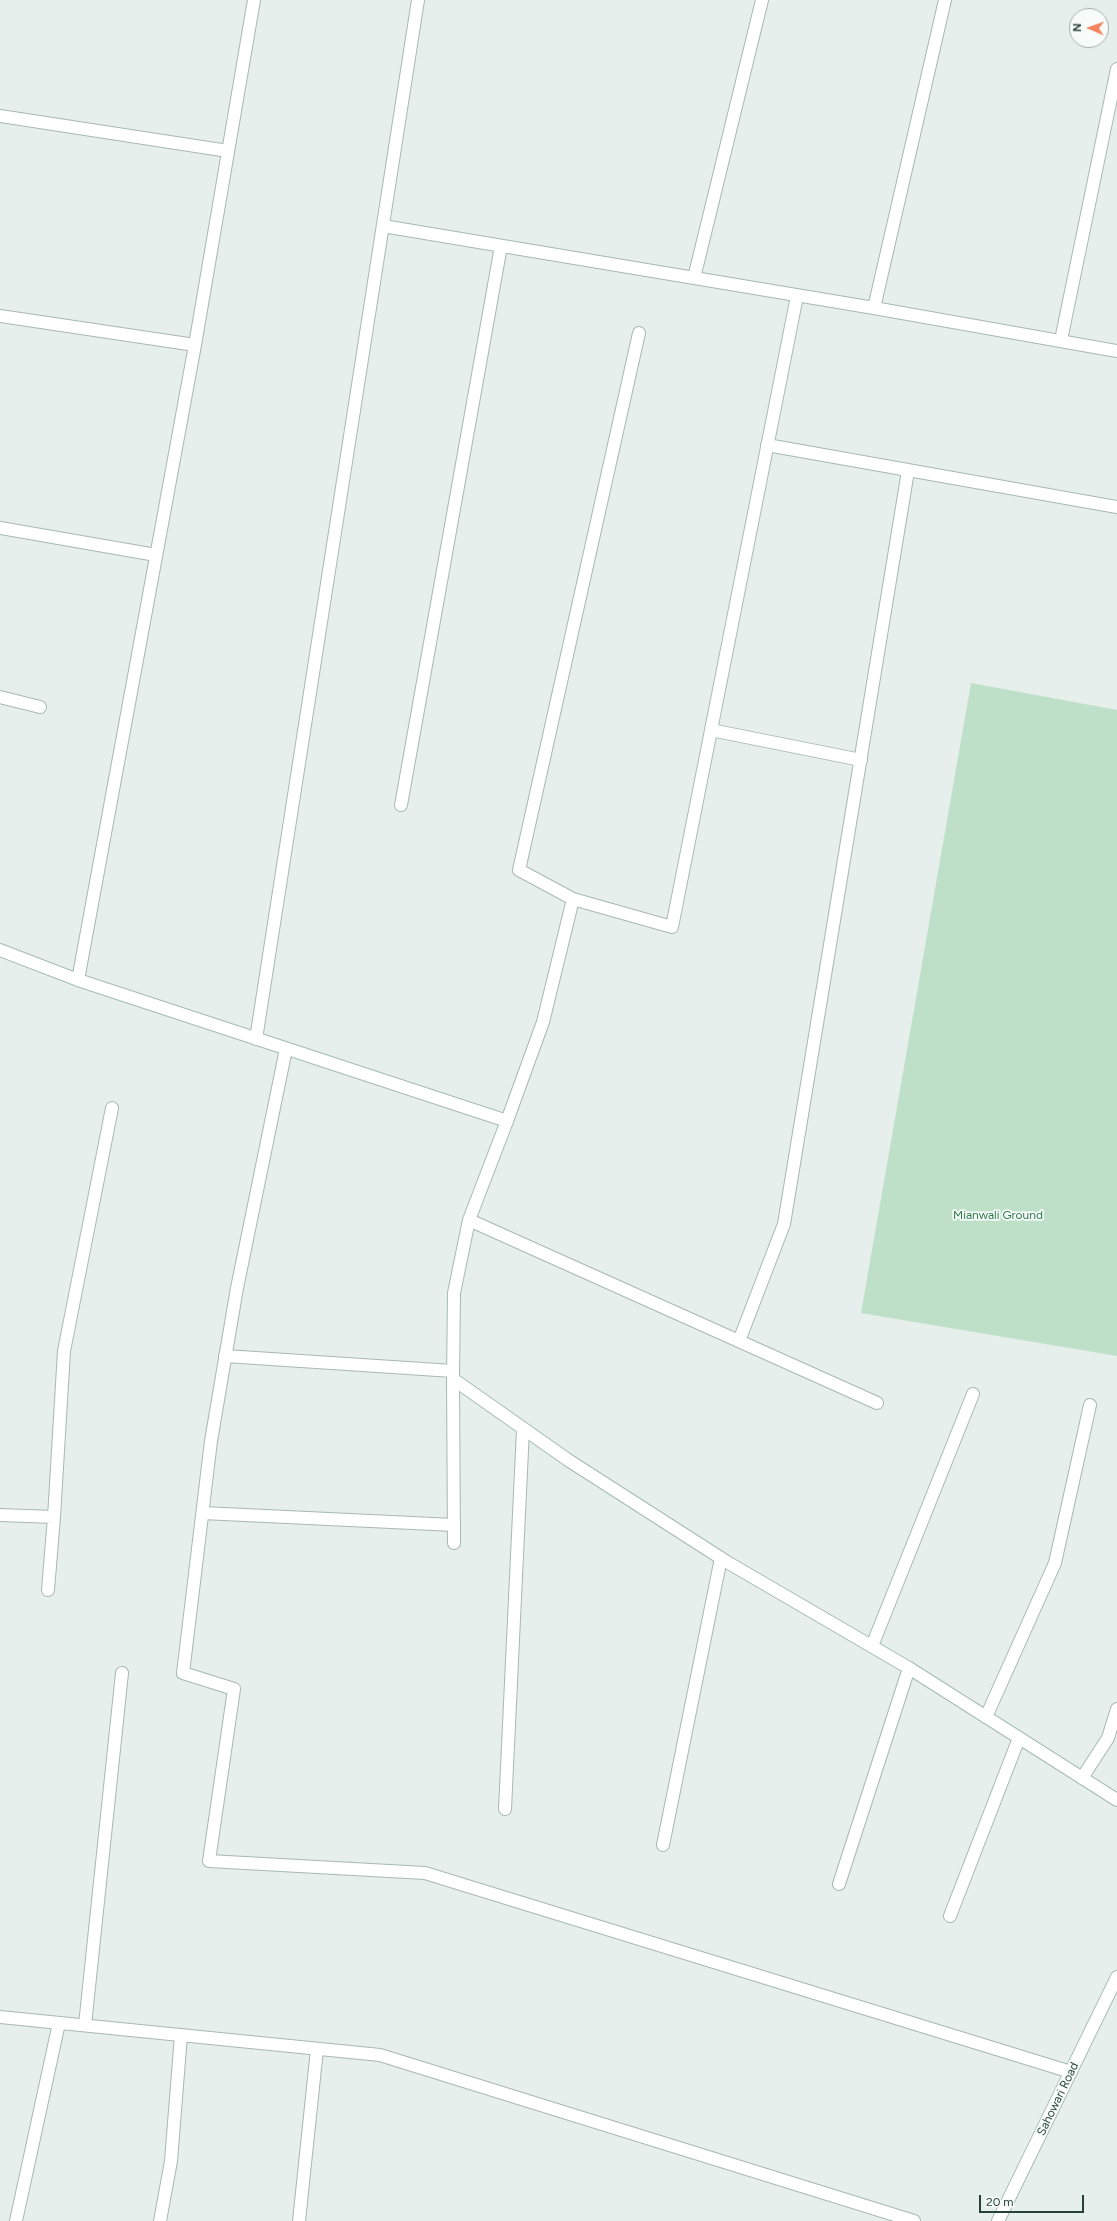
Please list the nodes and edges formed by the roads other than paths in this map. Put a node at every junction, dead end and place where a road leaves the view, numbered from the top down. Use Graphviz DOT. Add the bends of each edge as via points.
graph roads {
  1 [pos="254,0"];
  2 [pos="418,0"];
  3 [pos="762,0"];
  4 [pos="945,0"];
  5 [pos="1117,70"];
  6 [pos="0,116"];
  7 [pos="228,151"];
  8 [pos="383,226"];
  9 [pos="501,246"];
  10 [pos="694,278"];
  11 [pos="797,296"];
  12 [pos="874,308"];
  13 [pos="0,316"];
  14 [pos="639,333"];
  15 [pos="1061,340"];
  16 [pos="195,345"];
  17 [pos="1117,350"];
  18 [pos="767,445"];
  19 [pos="908,471"];
  20 [pos="1117,508"];
  21 [pos="0,528"];
  22 [pos="156,555"];
  23 [pos="0,698"];
  24 [pos="40,707"];
  25 [pos="711,730"];
  26 [pos="861,760"];
  27 [pos="401,805"];
  28 [pos="572,899"];
  29 [pos="0,950"];
  30 [pos="78,980"];
  31 [pos="256,1039"];
  32 [pos="286,1049"];
  33 [pos="112,1108"];
  34 [pos="507,1121"];
  35 [pos="470,1220"];
  36 [pos="739,1341"];
  37 [pos="225,1356"];
  38 [pos="453,1375"];
  39 [pos="973,1394"];
  40 [pos="877,1403"];
  41 [pos="1090,1405"];
  42 [pos="523,1428"];
  43 [pos="203,1513"];
  44 [pos="0,1515"];
  45 [pos="54,1517"];
  46 [pos="454,1525"];
  47 [pos="454,1543"];
  48 [pos="721,1558"];
  49 [pos="48,1590"];
  50 [pos="872,1646"];
  51 [pos="909,1668"];
  52 [pos="122,1673"];
  53 [pos="1117,1709"];
  54 [pos="986,1717"];
  55 [pos="1019,1738"];
  56 [pos="1082,1778"];
  57 [pos="1117,1800"];
  58 [pos="505,1809"];
  59 [pos="663,1845"];
  60 [pos="839,1884"];
  61 [pos="950,1916"];
  62 [pos="1117,1977"];
  63 [pos="0,2017"];
  64 [pos="59,2023"];
  65 [pos="86,2025"];
  66 [pos="181,2035"];
  67 [pos="317,2049"];
  68 [pos="1071,2072"];
  69 [pos="16,2221"];
  70 [pos="160,2221"];
  71 [pos="299,2221"];
  72 [pos="914,2221"];
  73 [pos="998,2221"];
  1 -- 7 [label="street"];
  2 -- 8 [label="street"];
  3 -- 10 [label="street"];
  4 -- 12 [label="street"];
  5 -- 15 [label="street"];
  6 -- 7 [label="street"];
  7 -- 16 [label="street"];
  8 -- 9 [label="street"];
  8 -- 31 [label="street"];
  9 -- 10 [label="street"];
  9 -- 27 [label="street"];
  10 -- 11 [label="street"];
  11 -- 12 [label="street"];
  11 -- 18 [label="street"];
  12 -- 15 [label="street"];
  13 -- 16 [label="street"];
  14 -- 28 [label="street" via="520,870"];
  15 -- 17 [label="street"];
  16 -- 22 [label="street"];
  18 -- 19 [label="street"];
  18 -- 25 [label="street"];
  19 -- 20 [label="street"];
  19 -- 26 [label="street"];
  21 -- 22 [label="street"];
  22 -- 30 [label="street"];
  23 -- 24 [label="street"];
  25 -- 26 [label="street"];
  25 -- 28 [label="street" via="672,927"];
  26 -- 36 [label="street" via="784,1224"];
  28 -- 34 [label="street" via="543,1022"];
  29 -- 30 [label="street"];
  30 -- 31 [label="street"];
  31 -- 32 [label="street"];
  32 -- 34 [label="street"];
  32 -- 37 [label="street"];
  33 -- 45 [label="street" via="64,1351"];
  34 -- 35 [label="street"];
  35 -- 36 [label="street"];
  35 -- 38 [label="street" via="454,1293"];
  36 -- 40 [label="street"];
  37 -- 38 [label="street"];
  37 -- 43 [label="street" via="211,1440"];
  38 -- 42 [label="street"];
  38 -- 46 [label="street"];
  39 -- 50 [label="street"];
  41 -- 54 [label="street" via="1055,1563"];
  42 -- 48 [label="street" via="568,1460"];
  42 -- 58 [label="street"];
  43 -- 46 [label="street"];
  43 -- 68 [label="street" via="183,1673 234,1689 209,1861 424,1873"];
  44 -- 45 [label="street"];
  45 -- 49 [label="street"];
  46 -- 47 [label="street"];
  48 -- 50 [label="street"];
  48 -- 59 [label="street"];
  50 -- 51 [label="street"];
  51 -- 54 [label="street"];
  51 -- 60 [label="street"];
  52 -- 65 [label="street"];
  53 -- 56 [label="street" via="1108,1738"];
  54 -- 55 [label="street"];
  55 -- 56 [label="street"];
  55 -- 61 [label="street"];
  56 -- 57 [label="street"];
  62 -- 68 [label="street, Sahowari Road"];
  63 -- 64 [label="street"];
  64 -- 65 [label="street"];
  64 -- 69 [label="street"];
  65 -- 66 [label="street"];
  66 -- 67 [label="street"];
  66 -- 70 [label="street" via="171,2161"];
  67 -- 71 [label="street"];
  67 -- 72 [label="street" via="380,2055"];
  68 -- 73 [label="street, Sahowari Road"];
}
